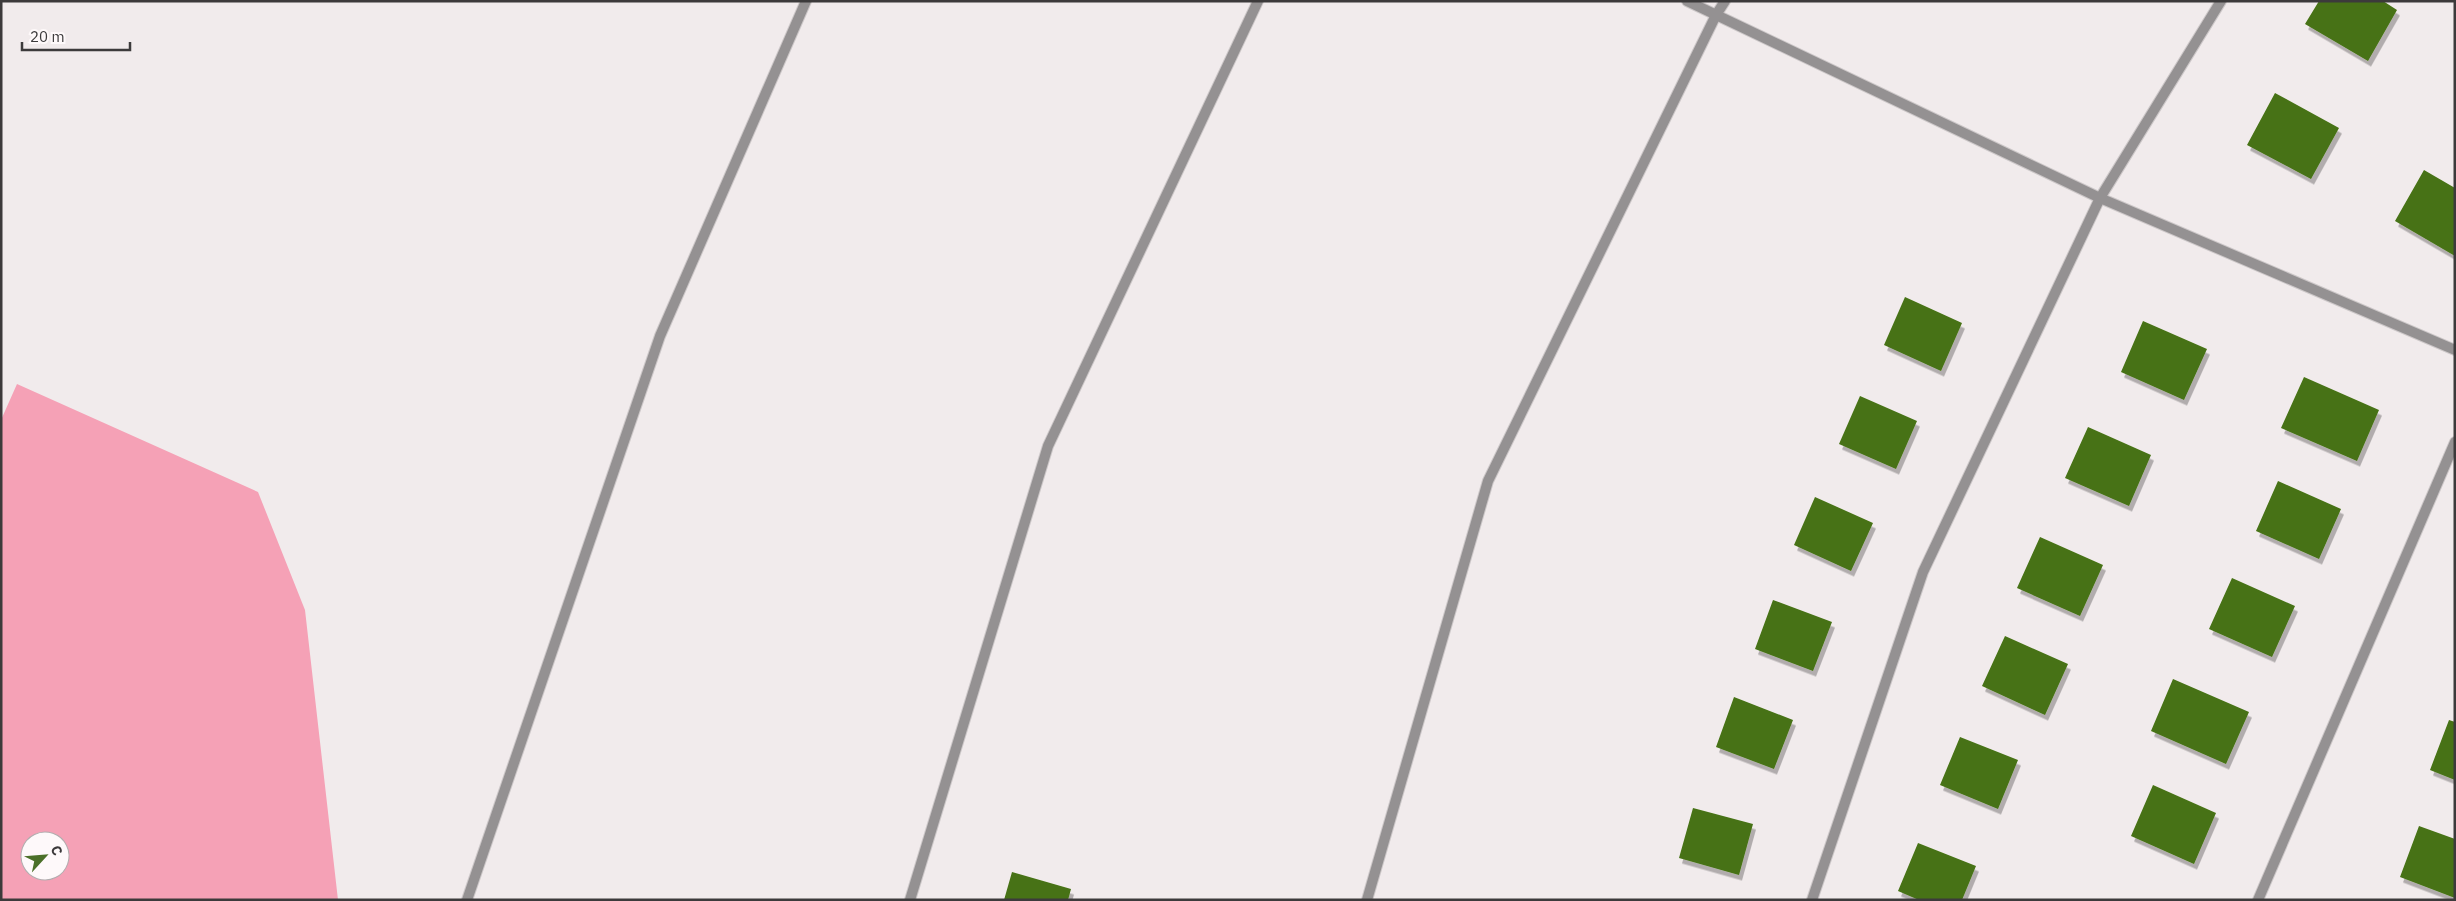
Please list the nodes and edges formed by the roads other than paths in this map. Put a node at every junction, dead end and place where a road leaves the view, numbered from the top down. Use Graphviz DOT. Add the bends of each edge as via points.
graph roads {
  1 [pos="806,1"];
  2 [pos="1258,1"];
  3 [pos="1686,1"];
  4 [pos="1725,1"];
  5 [pos="2221,1"];
  6 [pos="1716,15"];
  7 [pos="2100,198"];
  8 [pos="2455,350"];
  9 [pos="2455,442"];
  10 [pos="467,900"];
  11 [pos="910,900"];
  12 [pos="1367,900"];
  13 [pos="1812,900"];
  14 [pos="2258,900"];
  1 -- 10 [label="street" via="660,336"];
  2 -- 11 [label="street" via="1048,446"];
  3 -- 6 [label="street"];
  4 -- 6 [label="street"];
  5 -- 7 [label="street"];
  6 -- 7 [label="street"];
  6 -- 12 [label="street" via="1488,481"];
  7 -- 8 [label="street"];
  7 -- 13 [label="street" via="1923,572"];
  9 -- 14 [label="street"];
}
